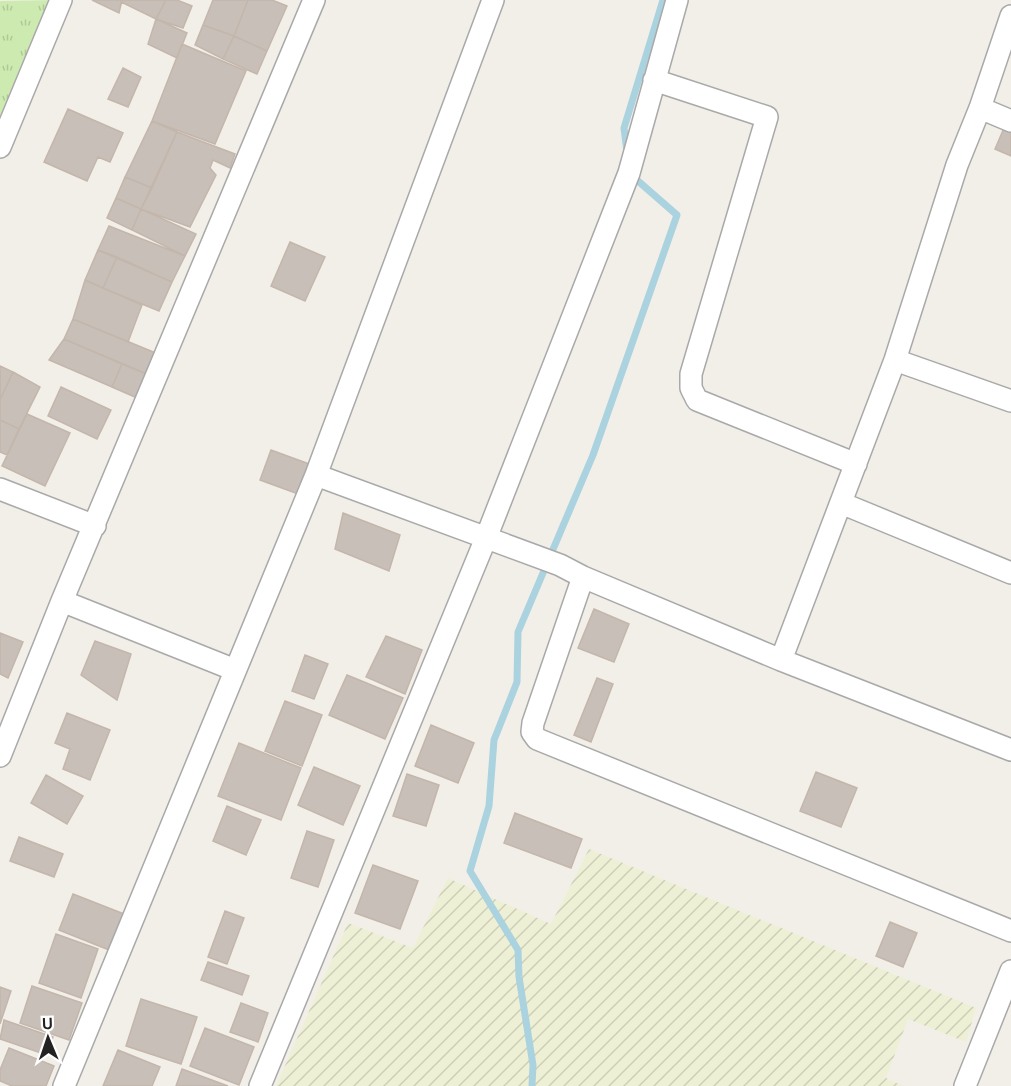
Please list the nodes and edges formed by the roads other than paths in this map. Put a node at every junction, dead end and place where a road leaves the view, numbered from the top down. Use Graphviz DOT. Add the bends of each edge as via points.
graph roads {
  1 [pos="62,0"];
  2 [pos="314,0"];
  3 [pos="493,0"];
  4 [pos="677,0"];
  5 [pos="1011,16"];
  6 [pos="654,80"];
  7 [pos="980,108"];
  8 [pos="1011,121"];
  9 [pos="0,147"];
  10 [pos="895,360"];
  11 [pos="1011,401"];
  12 [pos="856,464"];
  13 [pos="316,475"];
  14 [pos="0,489"];
  15 [pos="841,503"];
  16 [pos="95,526"];
  17 [pos="486,538"];
  18 [pos="1011,573"];
  19 [pos="583,577"];
  20 [pos="62,601"];
  21 [pos="781,660"];
  22 [pos="235,670"];
  23 [pos="1011,750"];
  24 [pos="0,756"];
  25 [pos="1011,931"];
  26 [pos="1011,971"];
  27 [pos="64,1086"];
  28 [pos="260,1086"];
  29 [pos="965,1086"];
  1 -- 9 [label="street"];
  2 -- 16 [label="street"];
  3 -- 13 [label="street"];
  4 -- 6 [label="street"];
  5 -- 7 [label="street"];
  6 -- 12 [label="street" via="767,117 691,374 693,394 697,400"];
  6 -- 17 [label="street" via="629,173"];
  7 -- 8 [label="street"];
  7 -- 10 [label="street" via="957,165"];
  10 -- 11 [label="street"];
  10 -- 12 [label="street"];
  12 -- 15 [label="street"];
  13 -- 17 [label="street"];
  13 -- 22 [label="street"];
  14 -- 16 [label="street"];
  15 -- 18 [label="street"];
  15 -- 21 [label="street"];
  16 -- 20 [label="street"];
  17 -- 19 [label="street"];
  17 -- 28 [label="street"];
  19 -- 21 [label="street"];
  19 -- 25 [label="street" via="533,723 532,732 537,739"];
  20 -- 22 [label="street"];
  20 -- 24 [label="street"];
  21 -- 23 [label="street"];
  22 -- 27 [label="street"];
  26 -- 29 [label="street"];
}
